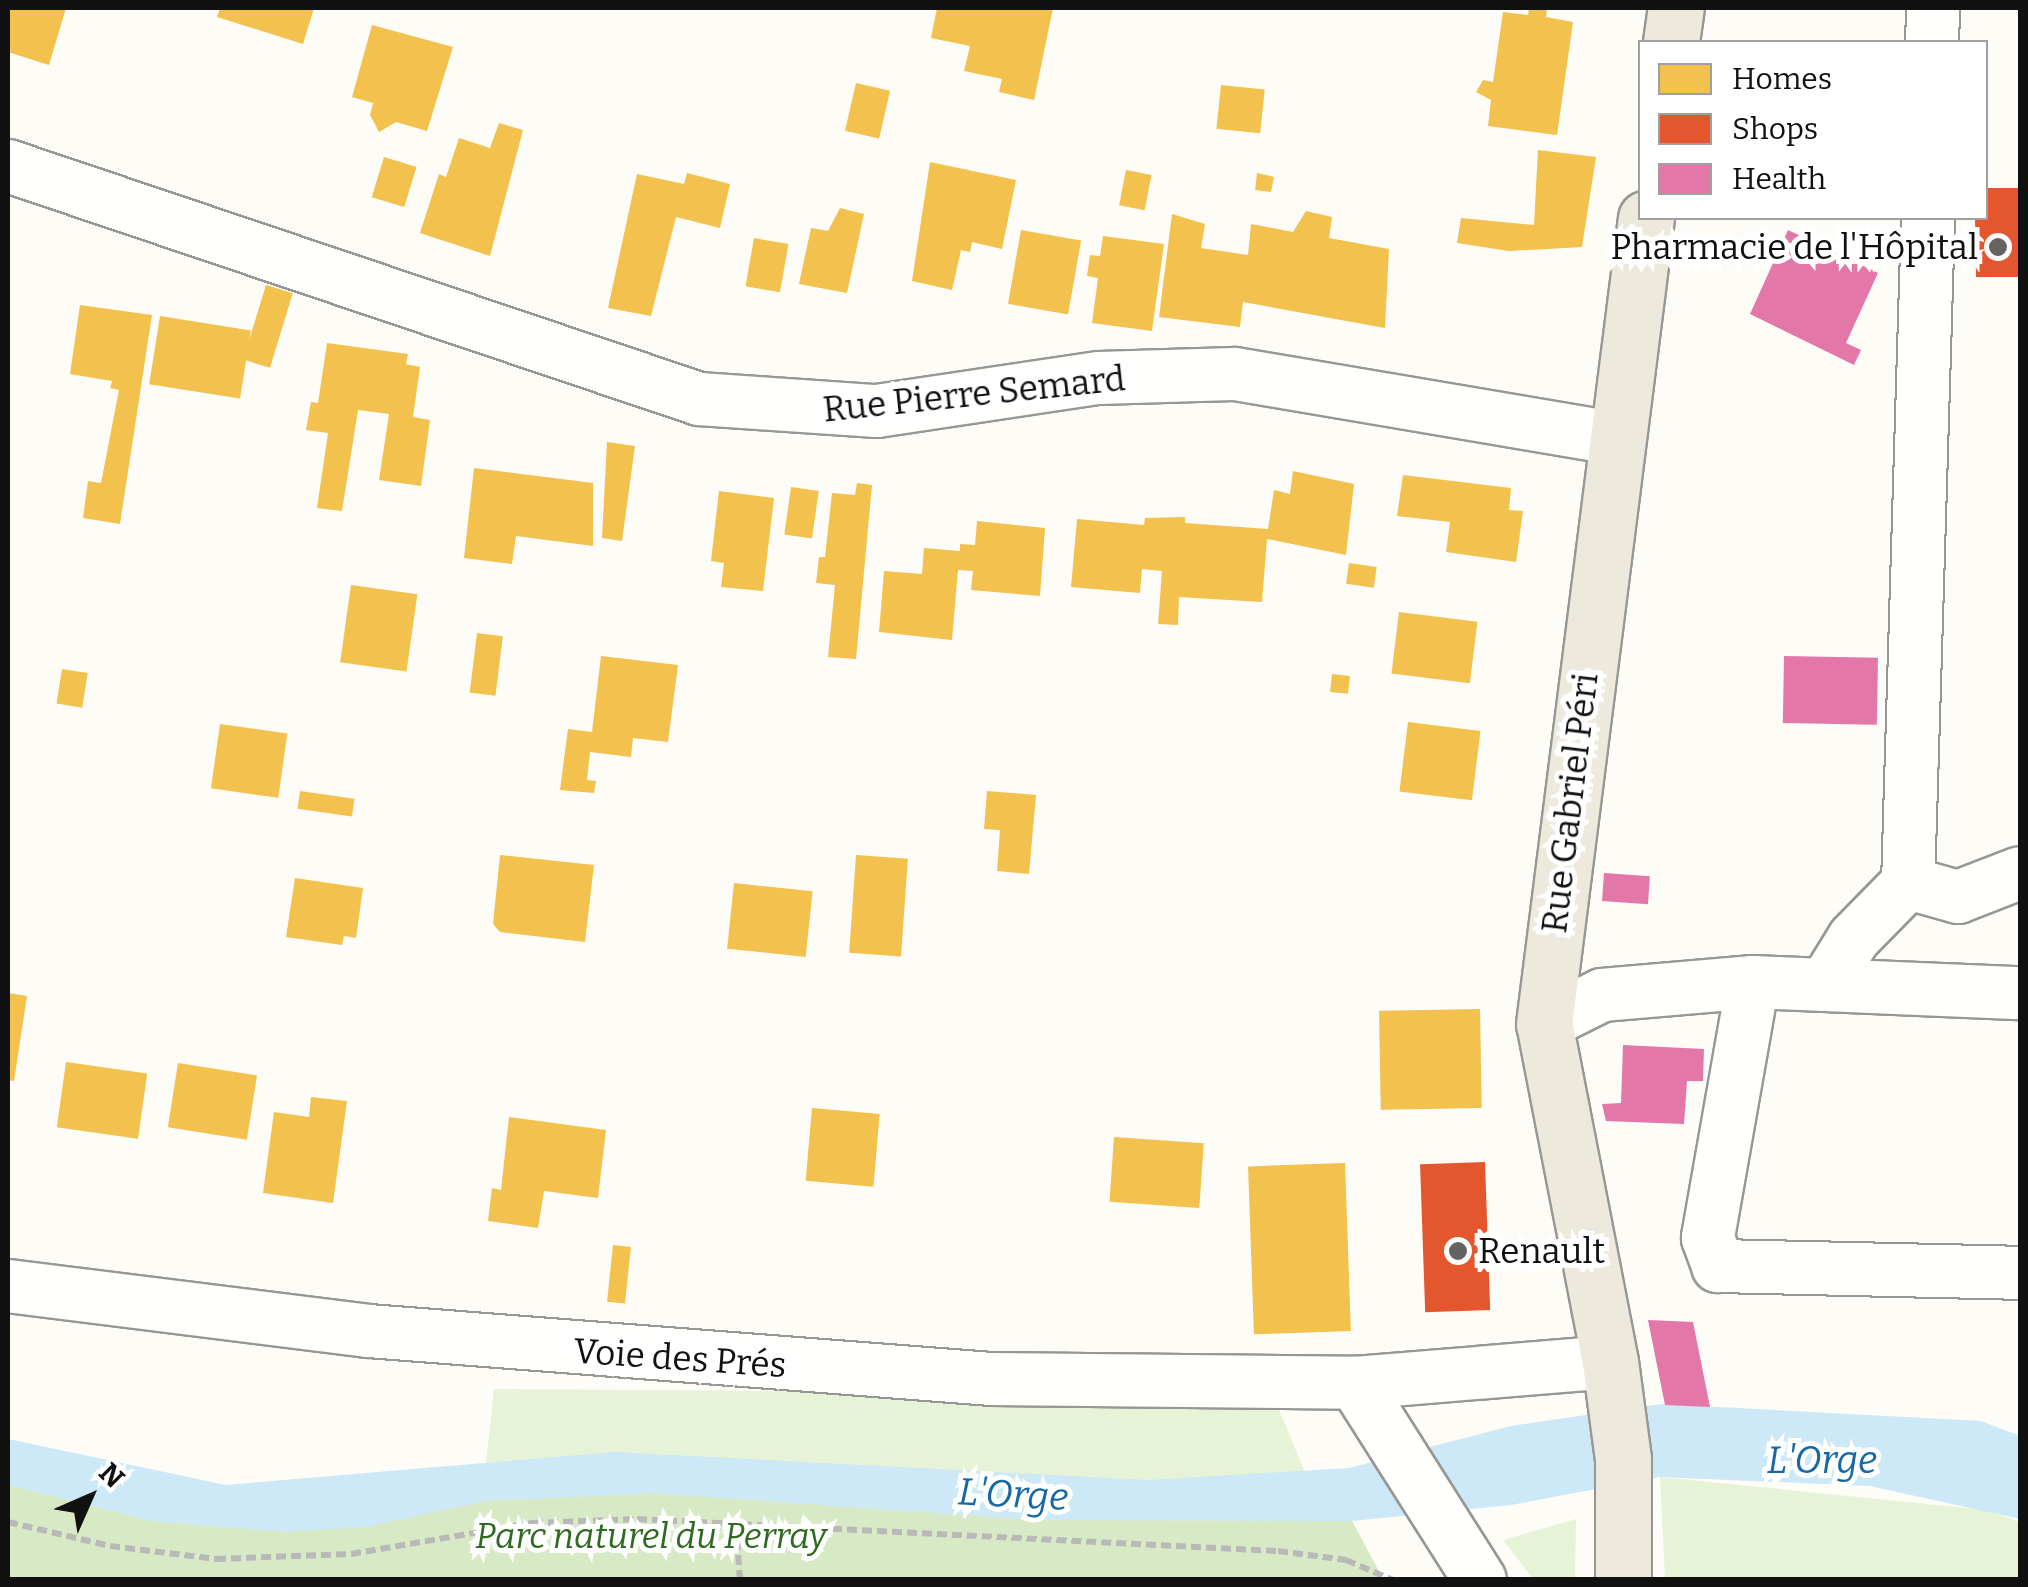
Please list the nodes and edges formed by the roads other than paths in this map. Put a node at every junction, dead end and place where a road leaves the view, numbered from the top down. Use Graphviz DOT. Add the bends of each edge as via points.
graph roads {
  1 [pos="1676,8"];
  2 [pos="1934,8"];
  3 [pos="1671,40"];
  4 [pos="1932,40"];
  5 [pos="8,166"];
  6 [pos="1646,220"];
  7 [pos="1928,220"];
  8 [pos="1614,438"];
  9 [pos="2020,872"];
  10 [pos="1908,883"];
  11 [pos="1753,982"];
  12 [pos="1825,984"];
  13 [pos="2020,993"];
  14 [pos="1544,1024"];
  15 [pos="2020,1273"];
  16 [pos="8,1286"];
  17 [pos="1612,1374"];
  18 [pos="1359,1392"];
  19 [pos="1618,1544"];
  20 [pos="1480,1580"];
  1 -- 3 [label="main road"];
  2 -- 4 [label="street"];
  5 -- 8 [label="street, Rue Pierre Semard" via="699,399 877,411 1099,378 1235,374"];
  6 -- 8 [label="main road, Rue Gabriel Péri"];
  7 -- 10 [label="street"];
  8 -- 14 [label="main road, Rue Gabriel Péri"];
  9 -- 10 [label="street" via="1958,897"];
  10 -- 12 [label="street" via="1854,938"];
  11 -- 12 [label="street"];
  11 -- 14 [label="street" via="1602,995"];
  11 -- 15 [label="street" via="1708,1238 1718,1266"];
  12 -- 13 [label="street"];
  14 -- 17 [label="main road, Rue Gabriel Péri"];
  16 -- 18 [label="street, Voie des Prés" via="212,1314 702,1361"];
  17 -- 18 [label="street, Voie des Prés"];
  17 -- 19 [label="main road, Rue Gabriel Péri"];
  18 -- 20 [label="street"];
}
